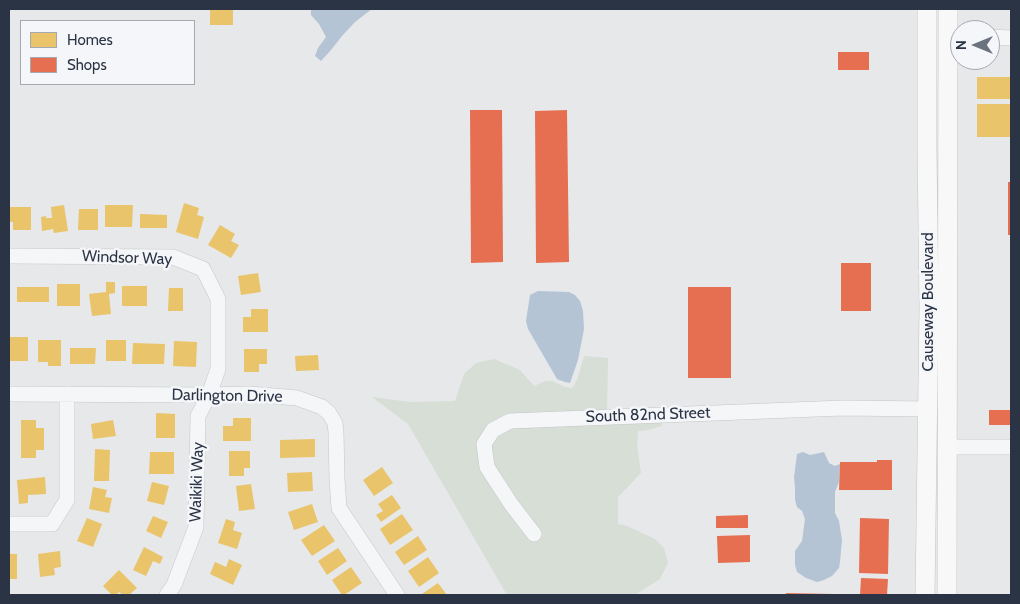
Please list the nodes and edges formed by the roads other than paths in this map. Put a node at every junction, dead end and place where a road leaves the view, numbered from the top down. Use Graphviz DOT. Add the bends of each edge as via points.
graph roads {
  1 [pos="927,9"];
  2 [pos="935,9"];
  3 [pos="952,70"];
  4 [pos="927,148"];
  5 [pos="947,150"];
  6 [pos="9,256"];
  7 [pos="947,294"];
  8 [pos="929,309"];
  9 [pos="9,394"];
  10 [pos="67,394"];
  11 [pos="209,395"];
  12 [pos="928,409"];
  13 [pos="946,447"];
  14 [pos="1011,447"];
  15 [pos="926,508"];
  16 [pos="9,524"];
  17 [pos="534,534"];
  18 [pos="167,595"];
  19 [pos="397,595"];
  20 [pos="925,595"];
  21 [pos="937,595"];
  22 [pos="947,595"];
  1 -- 4 [label="main road, Causeway Boulevard"];
  2 -- 5 [label="main road" via="938,136"];
  3 -- 5 [label="main road, Causeway Boulevard"];
  4 -- 7 [label="main road" via="938,171 938,254"];
  4 -- 8 [label="main road, Causeway Boulevard"];
  5 -- 7 [label="main road, Causeway Boulevard"];
  6 -- 11 [label="street, Windsor Way" via="173,257 203,269 218,299 218,369"];
  7 -- 13 [label="main road, Causeway Boulevard"];
  8 -- 12 [label="main road, Causeway Boulevard"];
  8 -- 13 [label="main road" via="936,340 938,424 940,439"];
  9 -- 10 [label="street, Darlington Drive"];
  10 -- 11 [label="street, Darlington Drive"];
  10 -- 16 [label="street" via="67,500 52,524"];
  11 -- 18 [label="street, Waikiki Way" via="198,416 196,527 174,585"];
  11 -- 19 [label="street, Darlington Drive" via="297,398 329,413 336,432 339,508"];
  12 -- 15 [label="main road, Causeway Boulevard"];
  12 -- 17 [label="street, South 82nd Street" via="843,408 510,421 494,430 484,444 487,467"];
  13 -- 14 [label="street"];
  13 -- 22 [label="main road, Causeway Boulevard"];
  15 -- 20 [label="main road, Causeway Boulevard"];
  15 -- 21 [label="main road" via="936,517"];
}
